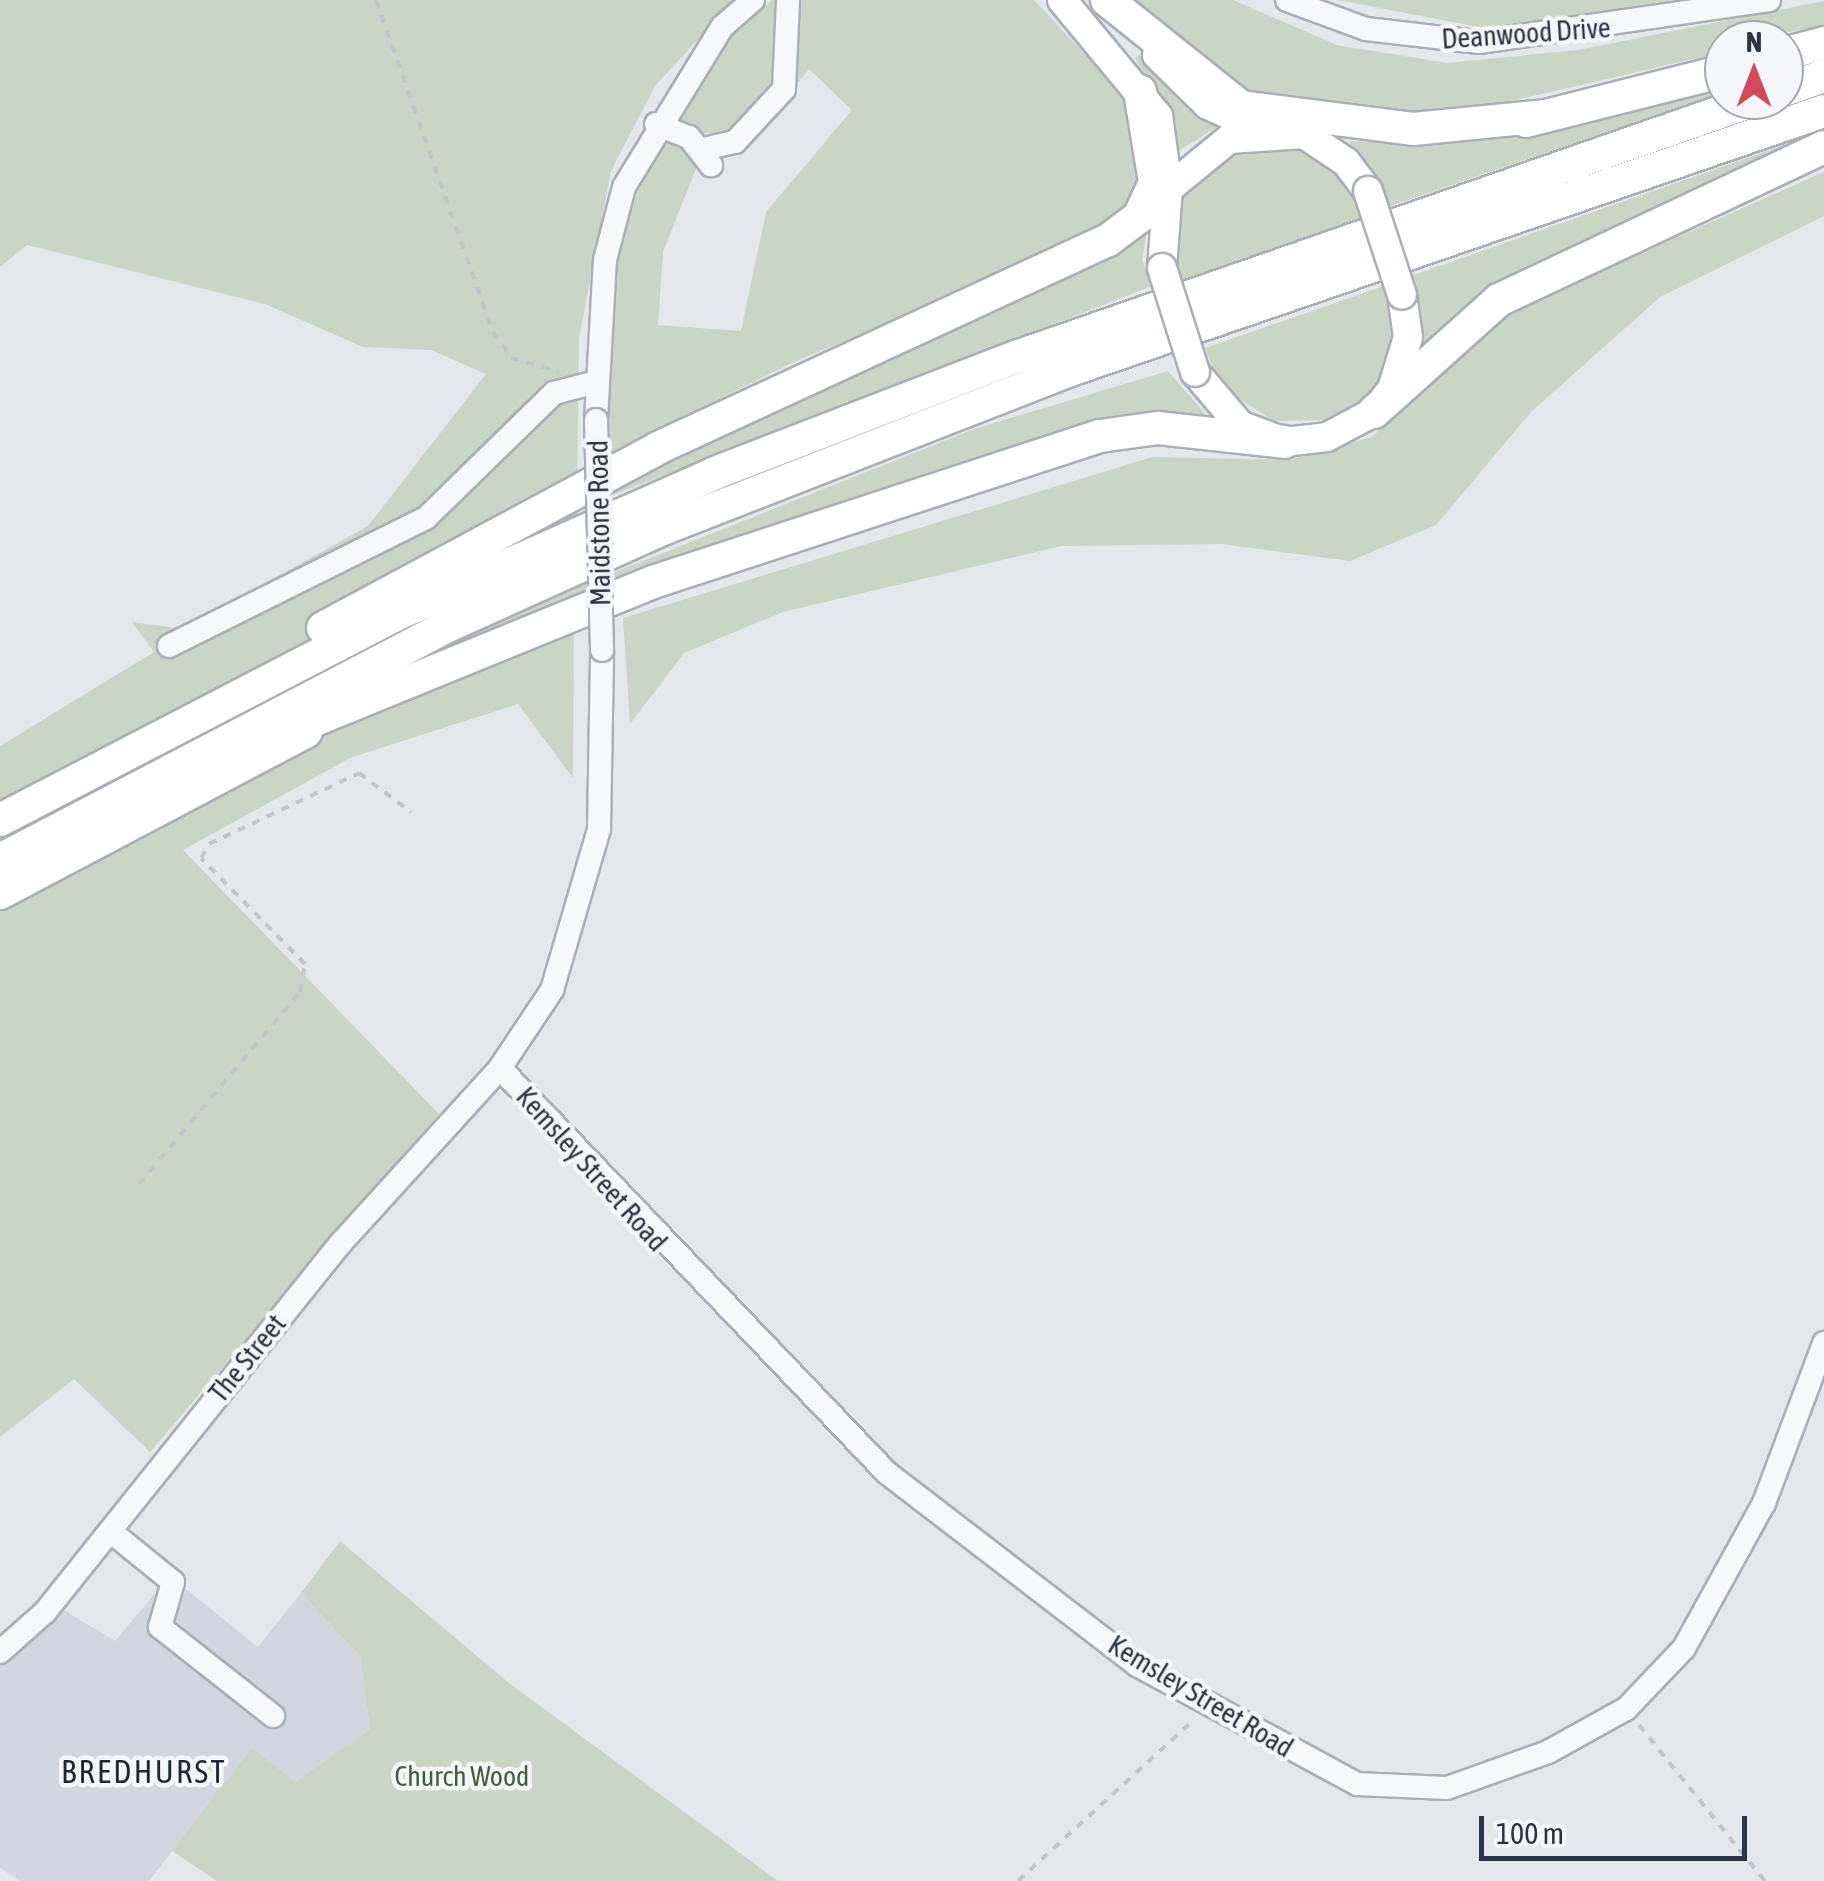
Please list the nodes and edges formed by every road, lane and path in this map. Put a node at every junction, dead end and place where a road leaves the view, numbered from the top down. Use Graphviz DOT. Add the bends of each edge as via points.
graph roads {
  1 [pos="376,0"];
  2 [pos="753,0"];
  3 [pos="788,0"];
  4 [pos="1062,0"];
  5 [pos="1105,0"];
  6 [pos="1288,0"];
  7 [pos="1769,0"];
  8 [pos="1704,75"];
  9 [pos="1140,91"];
  10 [pos="1824,110"];
  11 [pos="1546,116"];
  12 [pos="1704,118"];
  13 [pos="656,124"];
  14 [pos="1269,132"];
  15 [pos="1304,134"];
  16 [pos="1824,148"];
  17 [pos="1164,199"];
  18 [pos="1080,255"];
  19 [pos="587,379"];
  20 [pos="1374,412"];
  21 [pos="1284,442"];
  22 [pos="169,646"];
  23 [pos="250,688"];
  24 [pos="329,714"];
  25 [pos="412,812"];
  26 [pos="0,820"];
  27 [pos="36,840"];
  28 [pos="0,860"];
  29 [pos="0,893"];
  30 [pos="500,1068"];
  31 [pos="139,1184"];
  32 [pos="1824,1343"];
  33 [pos="110,1531"];
  34 [pos="0,1652"];
  35 [pos="1208,1706"];
  36 [pos="1626,1708"];
  37 [pos="273,1716"];
  38 [pos="1018,1881"];
  39 [pos="1765,1881"];
  1 -- 19 [label="path" via="493,332 511,358"];
  2 -- 13 [label="street, Maidstone Road" via="722,27"];
  3 -- 13 [label="street" via="784,89 735,142 708,157"];
  4 -- 9 [label="main road"];
  5 -- 11 [label="highway" via="1242,107 1413,129"];
  5 -- 14 [label="main road" via="1208,105"];
  6 -- 7 [label="street, Deanwood Drive" via="1366,29 1479,42"];
  8 -- 11 [label="highway"];
  9 -- 17 [label="main road" via="1163,133"];
  9 -- 18 [label="highway" via="1156,155 1148,204"];
  10 -- 27 [label="highway" via="1073,369 682,521 442,629"];
  11 -- 15 [label="highway" via="1442,140"];
  12 -- 23 [label="highway" via="838,424"];
  13 -- 19 [label="street, Maidstone Road" via="624,187"];
  14 -- 15 [label="main road"];
  14 -- 17 [label="main road" via="1210,146"];
  15 -- 20 [label="main road, bridge" via="1346,162 1368,191 1402,295 1406,358"];
  16 -- 20 [label="highway" via="1498,300"];
  17 -- 18 [label="highway" via="1114,250"];
  17 -- 21 [label="main road, bridge" via="1162,268 1195,372 1230,418"];
  18 -- 23 [label="highway" via="641,456 308,636"];
  19 -- 22 [label="street" via="554,392 426,518"];
  19 -- 30 [label="street, Maidstone Road, bridge" via="596,420 602,650 595,846 552,990"];
  20 -- 21 [label="main road" via="1327,437"];
  21 -- 24 [label="highway" via="1158,428 1100,436 653,582"];
  23 -- 26 [label="highway"];
  24 -- 27 [label="highway" via="100,820"];
  24 -- 29 [label="highway"];
  25 -- 31 [label="path" via="359,773 209,844 201,858 305,964 300,992"];
  27 -- 28 [label="highway"];
  30 -- 33 [label="street, The Street" via="340,1244"];
  30 -- 35 [label="street, Kemsley Street Road" via="887,1473 1137,1665"];
  32 -- 36 [label="street, Kemsley Street Road" via="1755,1519 1684,1648"];
  33 -- 34 [label="street, The Street"];
  33 -- 37 [label="street" via="173,1582 160,1627"];
  35 -- 36 [label="street, Kemsley Street Road" via="1356,1784 1446,1788 1548,1752"];
  35 -- 38 [label="path"];
  36 -- 39 [label="path"];
}
